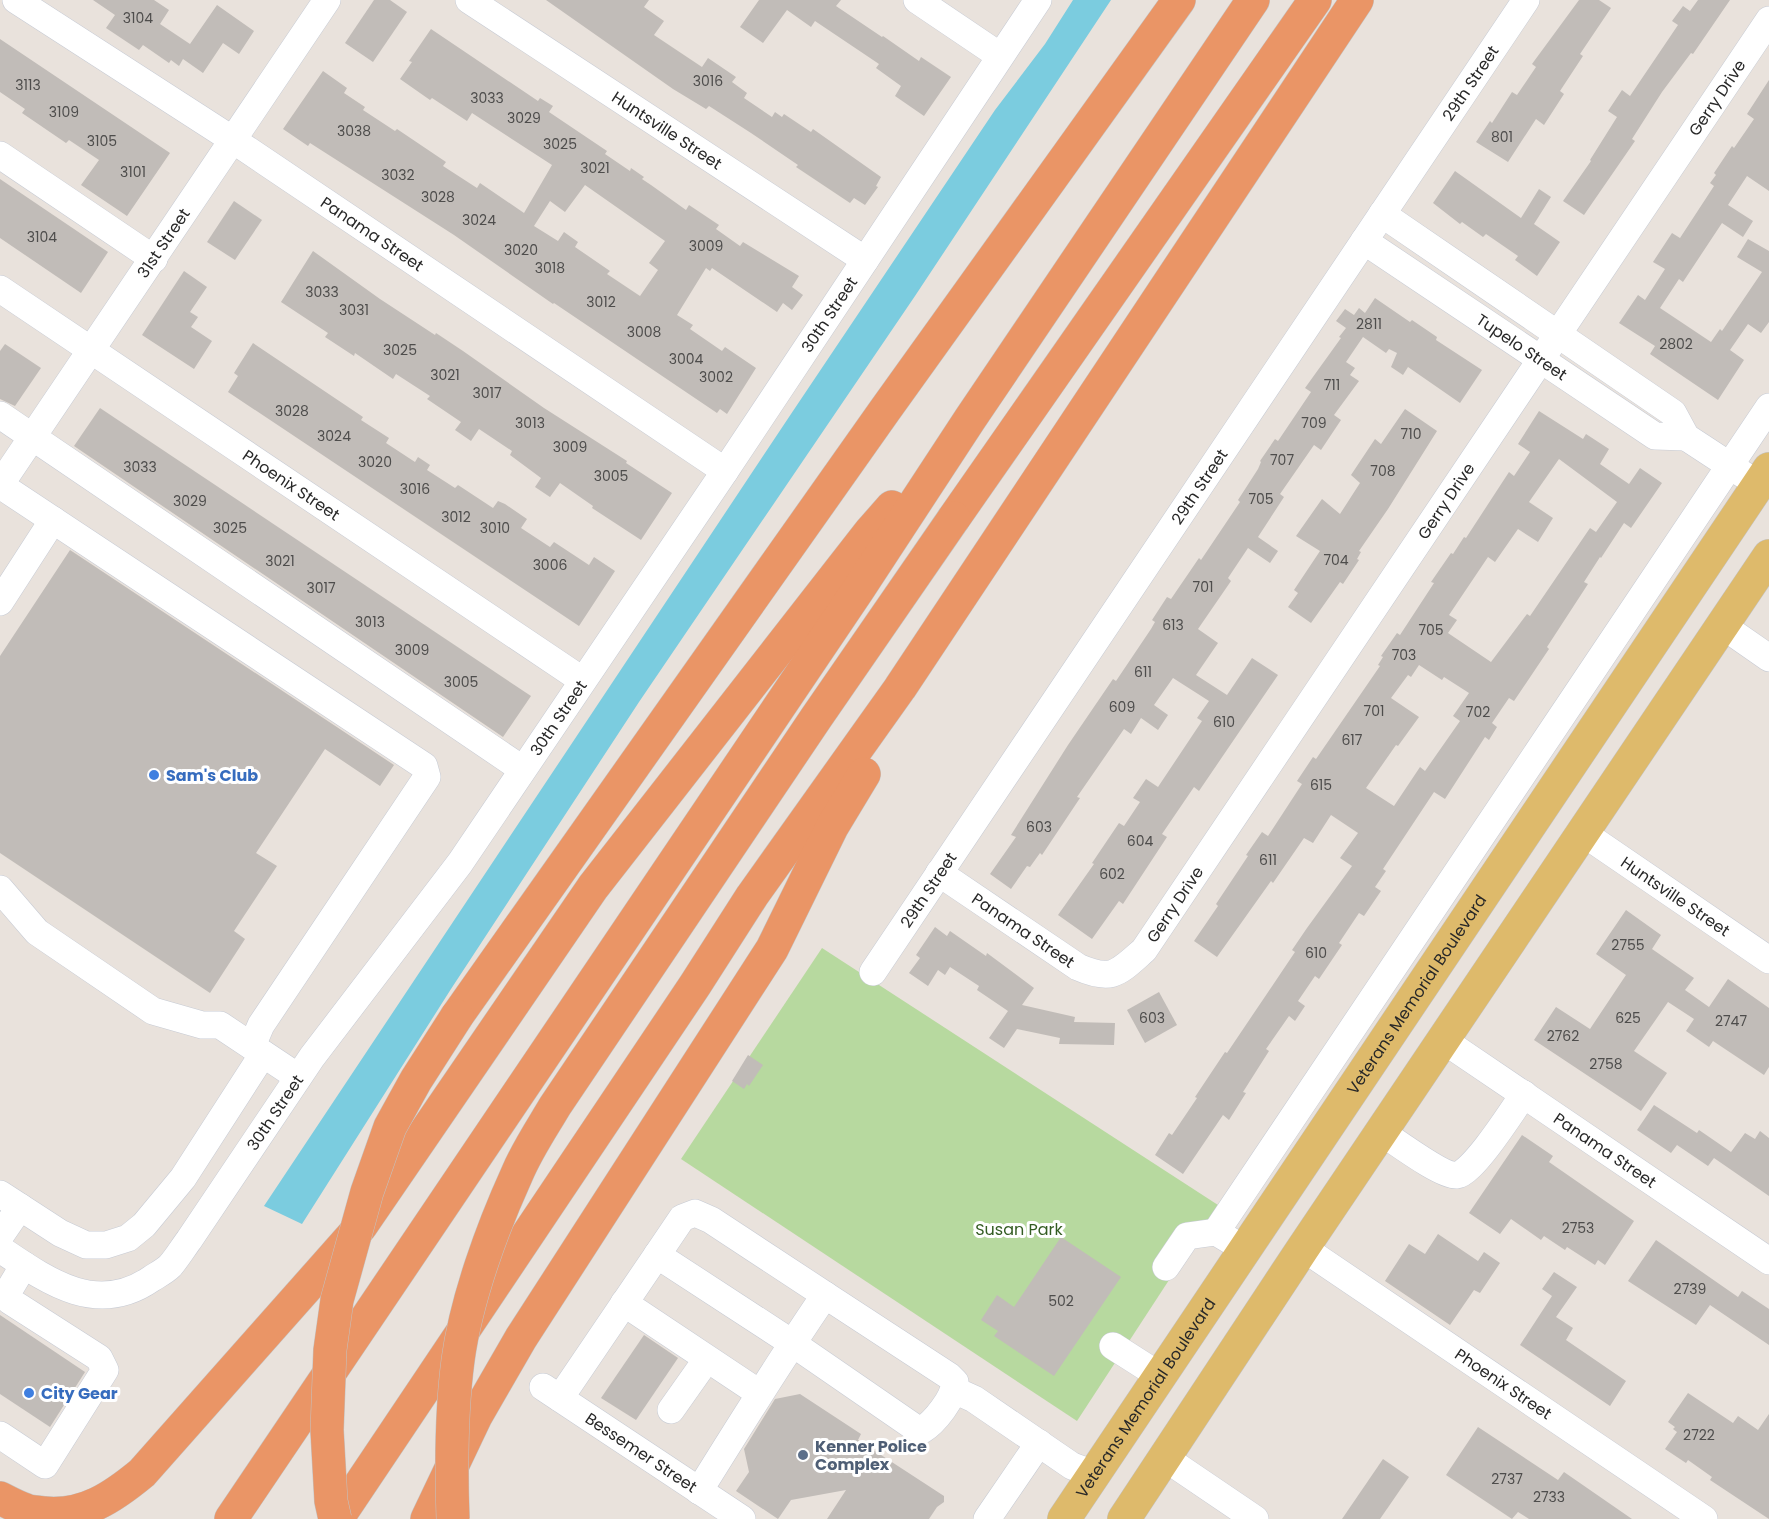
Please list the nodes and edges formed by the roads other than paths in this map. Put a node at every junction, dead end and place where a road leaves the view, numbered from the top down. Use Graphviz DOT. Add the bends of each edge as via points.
graph roads {
  1 [pos="16,0"];
  2 [pos="327,0"];
  3 [pos="470,0"];
  4 [pos="917,0"];
  5 [pos="1038,0"];
  6 [pos="1179,0"];
  7 [pos="1253,0"];
  8 [pos="1314,0"];
  9 [pos="1357,0"];
  10 [pos="1526,0"];
  11 [pos="1769,20"];
  12 [pos="1000,56"];
  13 [pos="233,140"];
  14 [pos="0,155"];
  15 [pos="1382,214"];
  16 [pos="1364,241"];
  17 [pos="154,258"];
  18 [pos="865,260"];
  19 [pos="0,290"];
  20 [pos="1557,333"];
  21 [pos="92,350"];
  22 [pos="1539,360"];
  23 [pos="1769,407"];
  24 [pos="0,415"];
  25 [pos="970,418"];
  26 [pos="33,437"];
  27 [pos="1686,437"];
  28 [pos="1730,466"];
  29 [pos="725,471"];
  30 [pos="1764,477"];
  31 [pos="0,485"];
  32 [pos="53,520"];
  33 [pos="1769,556"];
  34 [pos="1690,587"];
  35 [pos="0,602"];
  36 [pos="1722,626"];
  37 [pos="1769,658"];
  38 [pos="582,680"];
  39 [pos="900,688"];
  40 [pos="1628,766"];
  41 [pos="522,769"];
  42 [pos="1583,833"];
  43 [pos="939,873"];
  44 [pos="0,889"];
  45 [pos="1769,960"];
  46 [pos="873,972"];
  47 [pos="1114,974"];
  48 [pos="1399,1021"];
  49 [pos="1443,1040"];
  50 [pos="257,1050"];
  51 [pos="298,1077"];
  52 [pos="1524,1095"];
  53 [pos="1382,1132"];
  54 [pos="1342,1191"];
  55 [pos="10,1201"];
  56 [pos="1216,1232"];
  57 [pos="0,1236"];
  58 [pos="1303,1248"];
  59 [pos="0,1249"];
  60 [pos="1245,1250"];
  61 [pos="657,1255"];
  62 [pos="1769,1261"];
  63 [pos="24,1265"];
  64 [pos="1166,1267"];
  65 [pos="825,1295"];
  66 [pos="624,1303"];
  67 [pos="792,1343"];
  68 [pos="1113,1346"];
  69 [pos="707,1359"];
  70 [pos="1226,1366"];
  71 [pos="1160,1376"];
  72 [pos="954,1390"];
  73 [pos="759,1393"];
  74 [pos="671,1410"];
  75 [pos="0,1435"];
  76 [pos="1039,1443"];
  77 [pos="1166,1458"];
  78 [pos="142,1473"];
  79 [pos="1094,1474"];
  80 [pos="699,1491"];
  81 [pos="0,1498"];
  82 [pos="119,1519"];
  83 [pos="231,1519"];
  84 [pos="336,1519"];
  85 [pos="427,1519"];
  86 [pos="453,1519"];
  87 [pos="742,1519"];
  88 [pos="987,1519"];
  89 [pos="1064,1519"];
  90 [pos="1109,1519"];
  91 [pos="1124,1519"];
  92 [pos="1255,1519"];
  93 [pos="1704,1519"];
  1 -- 13 [label="street, Panama Street"];
  2 -- 13 [label="street, 31st Street"];
  3 -- 18 [label="street, Huntsville Street"];
  4 -- 12 [label="street"];
  5 -- 12 [label="street, 30th Street"];
  6 -- 84 [label="highway, bridge" via="885,410 457,1016 416,1080 390,1127 337,1300 330,1350 327,1430 331,1500"];
  7 -- 25 [label="highway"];
  8 -- 86 [label="highway, bridge" via="816,718 555,1106 518,1172 473,1292 458,1358 453,1422"];
  9 -- 39 [label="highway"];
  10 -- 15 [label="street, 29th Street"];
  11 -- 20 [label="street, Gerry Drive"];
  12 -- 18 [label="street, 30th Street"];
  13 -- 17 [label="street, 31st Street"];
  13 -- 29 [label="street, Panama Street"];
  14 -- 17 [label="street"];
  15 -- 16 [label="street, 29th Street"];
  15 -- 20 [label="street, Tupelo Street"];
  16 -- 22 [label="street, Tupelo Street"];
  16 -- 43 [label="street, 29th Street"];
  17 -- 21 [label="street, 31st Street"];
  18 -- 29 [label="street, 30th Street"];
  19 -- 21 [label="street, Phoenix Street"];
  20 -- 22 [label="street, Gerry Drive"];
  20 -- 27 [label="street, Tupelo Street" via="1673,413"];
  21 -- 26 [label="street, 31st Street"];
  21 -- 38 [label="street, Phoenix Street"];
  22 -- 27 [label="street, Tupelo Street" via="1655,436"];
  22 -- 47 [label="street, Gerry Drive" via="1144,950"];
  23 -- 28 [label="street"];
  24 -- 26 [label="street"];
  25 -- 78 [label="highway" via="870,532 593,887 361,1226"];
  25 -- 83 [label="highway, bridge"];
  26 -- 31 [label="street, 31st Street"];
  26 -- 41 [label="street"];
  27 -- 28 [label="street, Tupelo Street"];
  28 -- 30 [label="street, Tupelo Street"];
  28 -- 56 [label="street"];
  29 -- 38 [label="street, 30th Street"];
  30 -- 34 [label="main road, Veterans Memorial Boulevard"];
  31 -- 32 [label="street"];
  32 -- 35 [label="street"];
  32 -- 50 [label="street" via="424,766 427,777 261,1025"];
  33 -- 36 [label="main road"];
  34 -- 40 [label="main road" via="1614,727 1611,747"];
  34 -- 48 [label="main road, Veterans Memorial Boulevard"];
  36 -- 37 [label="street"];
  36 -- 40 [label="main road"];
  38 -- 41 [label="street, 30th Street"];
  39 -- 84 [label="highway, bridge" via="752,896"];
  39 -- 85 [label="highway" via="892,726 832,826 772,949 516,1346 476,1416"];
  40 -- 42 [label="main road"];
  41 -- 51 [label="street, 30th Street" via="460,863"];
  42 -- 45 [label="street, Huntsville Street"];
  42 -- 49 [label="main road"];
  43 -- 46 [label="street, 29th Street"];
  43 -- 47 [label="street, Panama Street" via="1078,967 1096,975"];
  44 -- 50 [label="street" via="37,932 153,1011 202,1025 220,1025"];
  48 -- 54 [label="main road" via="1329,1153 1330,1172"];
  48 -- 60 [label="main road, Veterans Memorial Boulevard"];
  49 -- 52 [label="street, Panama Street"];
  49 -- 53 [label="main road"];
  50 -- 51 [label="street"];
  50 -- 55 [label="street" via="183,1178 128,1239 86,1245"];
  51 -- 63 [label="street, 30th Street" via="169,1267 140,1287 99,1295 70,1291"];
  52 -- 53 [label="street" via="1472,1168 1458,1175 1430,1164"];
  52 -- 62 [label="street, Panama Street"];
  53 -- 54 [label="main road"];
  54 -- 58 [label="main road"];
  55 -- 57 [label="street"];
  56 -- 60 [label="street"];
  56 -- 64 [label="street" via="1188,1236"];
  58 -- 70 [label="main road"];
  58 -- 93 [label="street, Phoenix Street"];
  59 -- 63 [label="street, 30th Street"];
  60 -- 70 [label="main road" via="1260,1264 1261,1286"];
  60 -- 71 [label="main road, Veterans Memorial Boulevard"];
  61 -- 65 [label="street" via="682,1218 695,1213"];
  61 -- 66 [label="street"];
  61 -- 67 [label="street"];
  63 -- 75 [label="street" via="6,1295 10,1301 99,1358 105,1370 45,1465"];
  65 -- 67 [label="street"];
  65 -- 72 [label="street" via="949,1376 955,1382"];
  66 -- 69 [label="street"];
  66 -- 80 [label="street, Bessemer Street" via="551,1393"];
  67 -- 72 [label="street" via="922,1430 932,1424"];
  67 -- 73 [label="street"];
  68 -- 71 [label="street"];
  69 -- 73 [label="street"];
  69 -- 74 [label="street"];
  70 -- 77 [label="main road"];
  71 -- 79 [label="main road, Veterans Memorial Boulevard"];
  72 -- 76 [label="street"];
  73 -- 80 [label="street"];
  76 -- 79 [label="street" via="1072,1466"];
  76 -- 88 [label="street"];
  77 -- 91 [label="main road"];
  77 -- 92 [label="street"];
  78 -- 81 [label="highway" via="96,1506 75,1511 27,1511"];
  78 -- 82 [label="highway"];
  79 -- 89 [label="main road, Veterans Memorial Boulevard"];
  79 -- 90 [label="main road" via="1108,1485 1113,1501"];
  80 -- 87 [label="street, Bessemer Street"];
}
